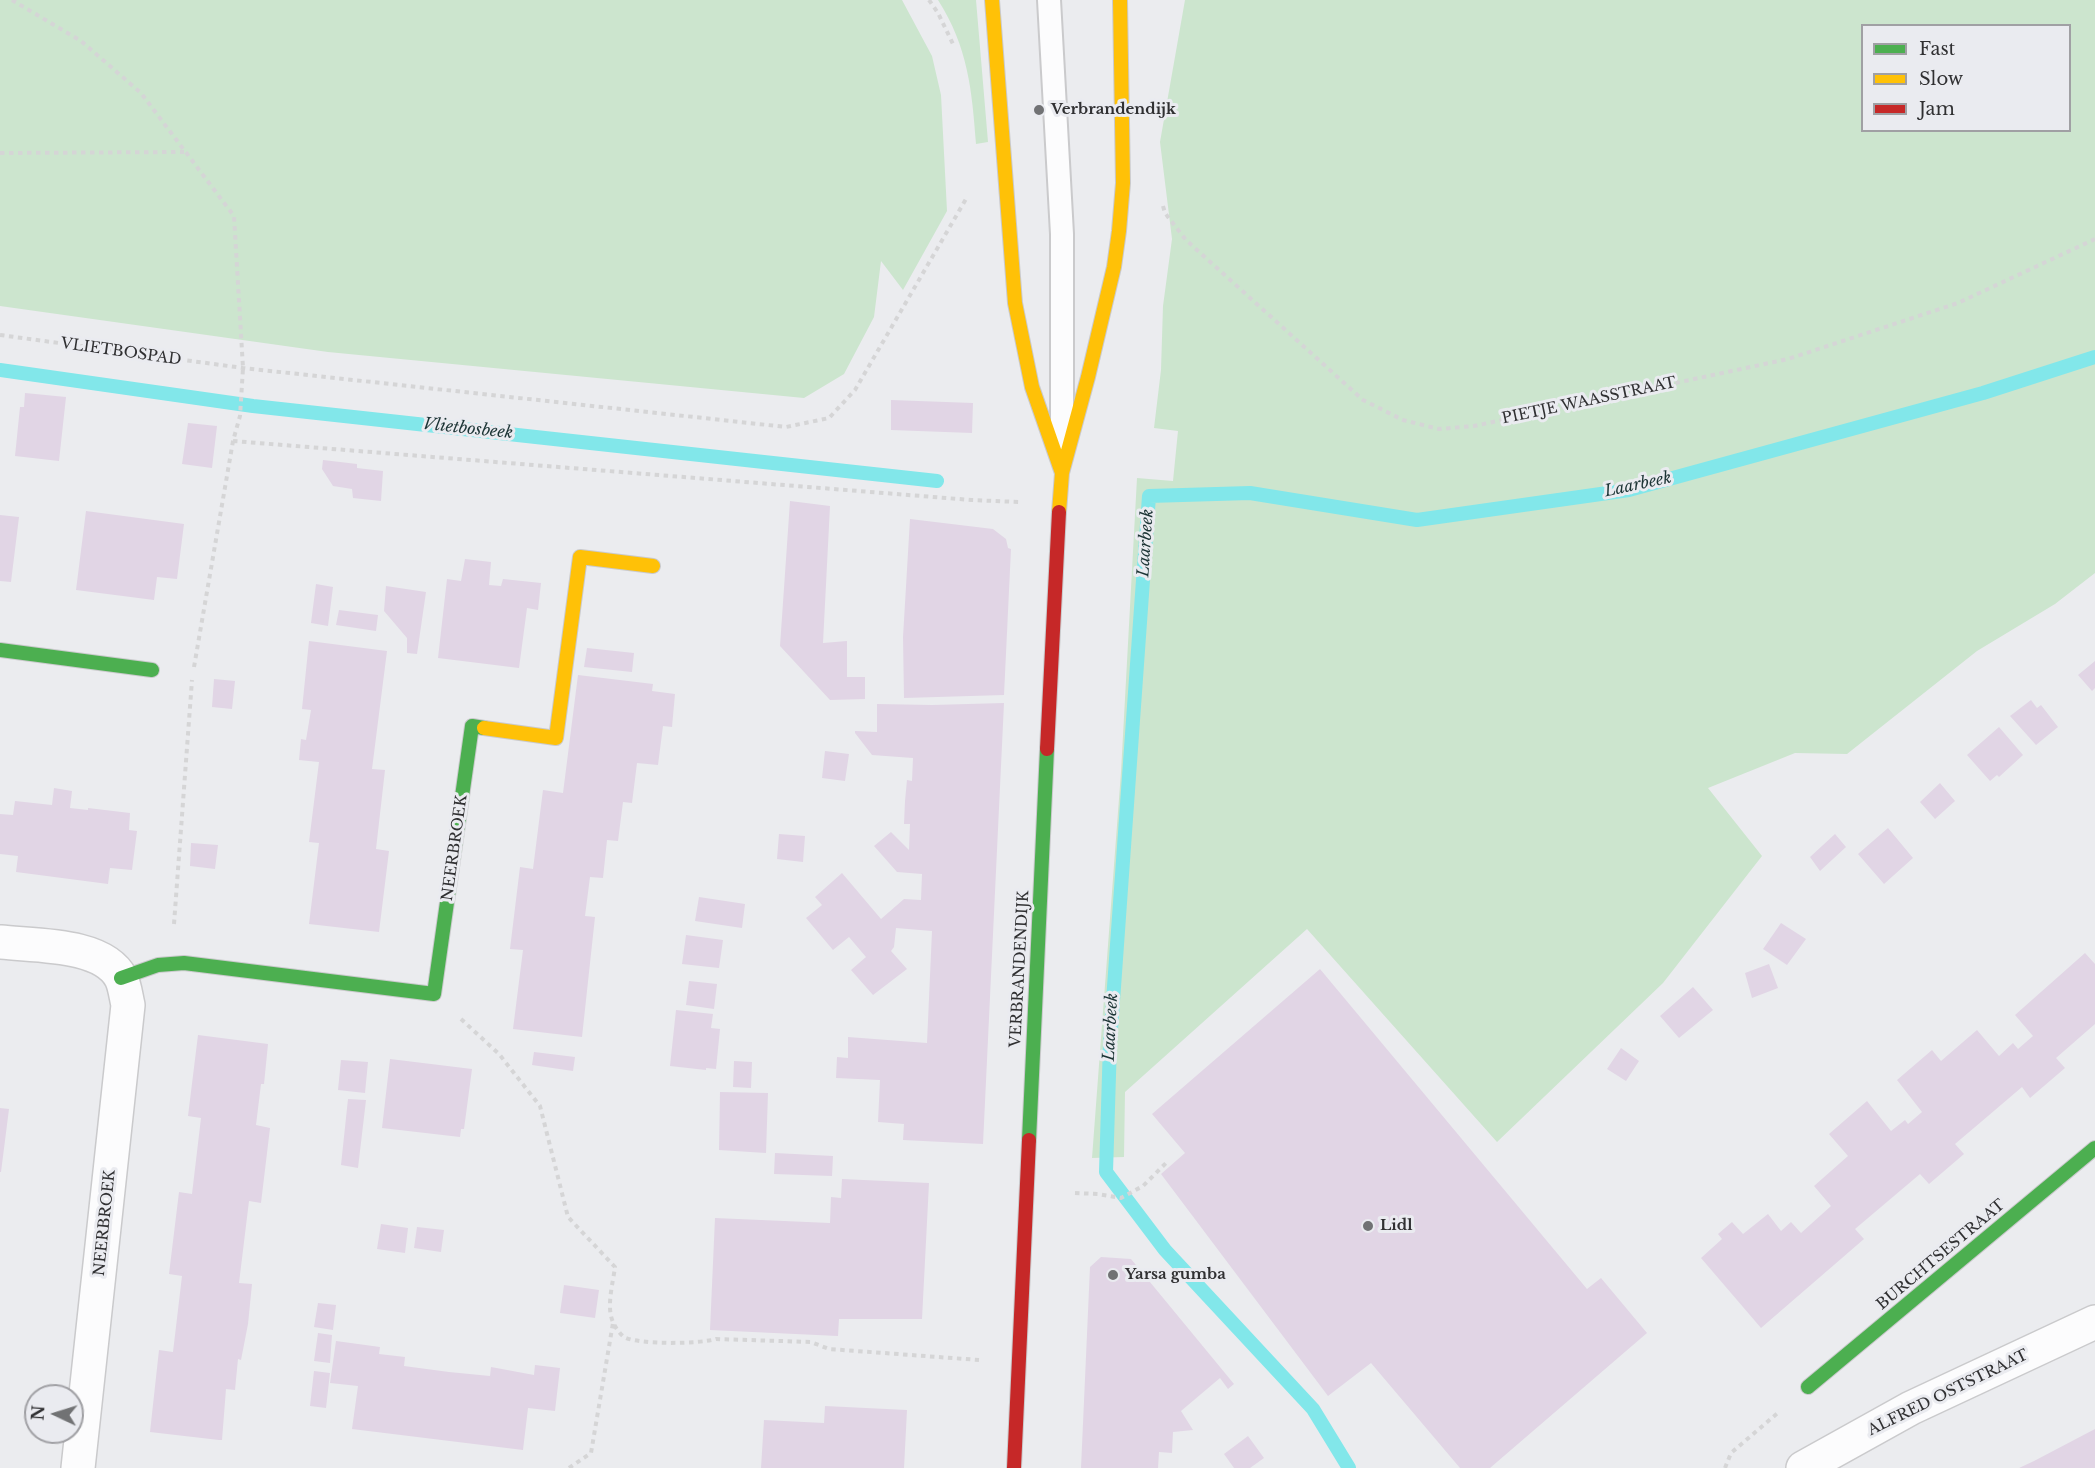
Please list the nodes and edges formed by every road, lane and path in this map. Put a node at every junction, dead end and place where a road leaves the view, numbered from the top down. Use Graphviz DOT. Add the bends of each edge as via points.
graph roads {
  1 [pos="12,0"];
  2 [pos="992,0"];
  3 [pos="1049,0"];
  4 [pos="1120,0"];
  5 [pos="185,152"];
  6 [pos="0,153"];
  7 [pos="971,191"];
  8 [pos="1161,196"];
  9 [pos="2095,239"];
  10 [pos="0,336"];
  11 [pos="243,368"];
  12 [pos="233,441"];
  13 [pos="1062,472"];
  14 [pos="1030,503"];
  15 [pos="653,566"];
  16 [pos="0,650"];
  17 [pos="152,670"];
  18 [pos="167,932"];
  19 [pos="0,942"];
  20 [pos="121,978"];
  21 [pos="434,994"];
  22 [pos="2095,1148"];
  23 [pos="1168,1161"];
  24 [pos="1075,1193"];
  25 [pos="613,1322"];
  26 [pos="2095,1322"];
  27 [pos="1019,1362"];
  28 [pos="1808,1387"];
  29 [pos="78,1468"];
  30 [pos="569,1468"];
  31 [pos="1014,1468"];
  32 [pos="1725,1468"];
  33 [pos="1803,1468"];
  1 -- 5 [label="path" via="81,41 141,93"];
  2 -- 13 [label="main road, VERBRANDENDIJK" via="1015,303 1032,387"];
  3 -- 13 [label="lane" via="1062,234"];
  4 -- 13 [label="main road, VERBRANDENDIJK" via="1123,183 1119,231 1088,377"];
  5 -- 6 [label="path"];
  5 -- 11 [label="path" via="234,216"];
  7 -- 11 [label="path, VLIETBOSPAD" via="855,390 829,418 786,427"];
  8 -- 9 [label="path, PIETJE WAASSTRAAT" via="1165,213 1186,240 1363,400 1403,420 1439,429 1474,426 1788,359 1958,303"];
  10 -- 11 [label="path, VLIETBOSPAD"];
  11 -- 12 [label="path" via="240,416"];
  12 -- 14 [label="path"];
  12 -- 18 [label="path" via="193,672 174,925"];
  13 -- 27 [label="main road, VERBRANDENDIJK"];
  15 -- 21 [label="main road, NEERBROEK" via="580,556 556,738 472,726"];
  16 -- 17 [label="main road"];
  19 -- 20 [label="street" via="80,951 106,961"];
  20 -- 21 [label="main road" via="158,965 184,963"];
  20 -- 29 [label="street, NEERBROEK" via="128,1005"];
  21 -- 25 [label="path" via="499,1054 540,1106 568,1217 615,1267 610,1311"];
  22 -- 28 [label="main road, BURCHTSESTRAAT"];
  23 -- 24 [label="path" via="1143,1186 1121,1198"];
  25 -- 27 [label="path" via="622,1336 657,1342 811,1342 829,1349"];
  25 -- 30 [label="path" via="591,1453"];
  26 -- 33 [label="street, ALFRED OSTSTRAAT" via="1911,1408"];
  27 -- 31 [label="main road, VERBRANDENDIJK"];
  28 -- 32 [label="path" via="1731,1453"];
}
